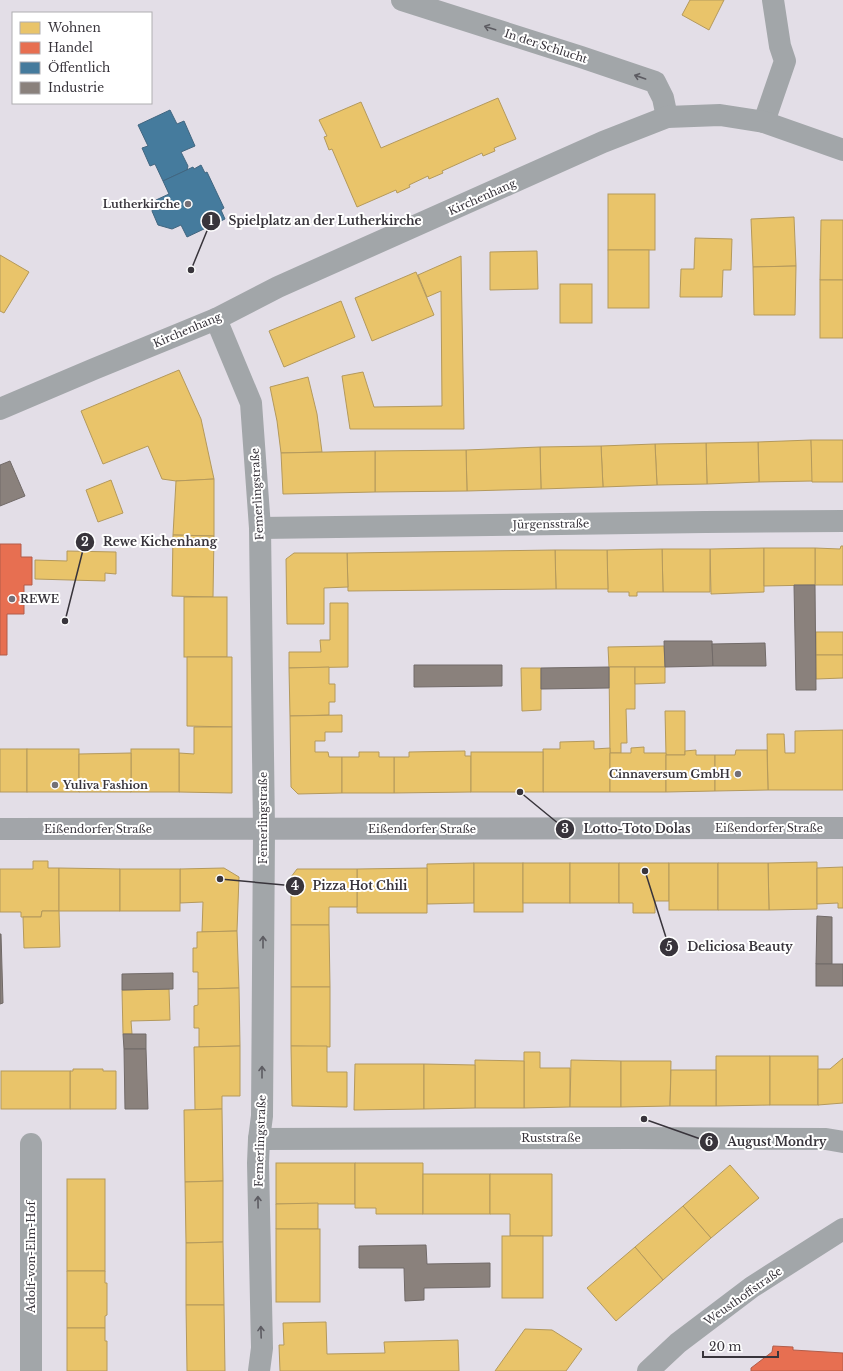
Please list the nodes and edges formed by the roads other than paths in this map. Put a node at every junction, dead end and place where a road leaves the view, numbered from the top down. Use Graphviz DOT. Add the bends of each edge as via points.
graph roads {
  1 [pos="402,0"];
  2 [pos="773,0"];
  3 [pos="667,117"];
  4 [pos="764,122"];
  5 [pos="843,150"];
  6 [pos="216,319"];
  7 [pos="0,409"];
  8 [pos="843,521"];
  9 [pos="260,528"];
  10 [pos="843,828"];
  11 [pos="0,829"];
  12 [pos="264,830"];
  13 [pos="259,1139"];
  14 [pos="843,1142"];
  15 [pos="31,1144"];
  16 [pos="843,1229"];
  17 [pos="31,1371"];
  18 [pos="259,1371"];
  19 [pos="648,1371"];
  3 -- 1 [label="street, In der Schlucht, one-way" via="663,98 655,82"];
  2 -- 4 [label="street" via="784,61"];
  3 -- 4 [label="street, Kirchenhang" via="720,115"];
  3 -- 6 [label="street, Kirchenhang" via="603,142 278,287"];
  4 -- 5 [label="street, Kirchenhang"];
  6 -- 7 [label="street, Kirchenhang"];
  6 -- 9 [label="street, Femerlingstraße" via="251,403"];
  8 -- 9 [label="street, Jürgensstraße"];
  9 -- 12 [label="street, Femerlingstraße"];
  10 -- 12 [label="main road, Eißendorfer Straße"];
  11 -- 12 [label="main road, Eißendorfer Straße"];
  13 -- 12 [label="street, Femerlingstraße, one-way" via="262,1116"];
  13 -- 14 [label="street, Ruststraße" via="642,1138 826,1139"];
  18 -- 13 [label="street, Femerlingstraße, one-way" via="262,1348"];
  15 -- 17 [label="street, Adolf-von-Elm-Hof"];
  16 -- 19 [label="street, Weusthoffstraße" via="752,1287 678,1343"];
}
